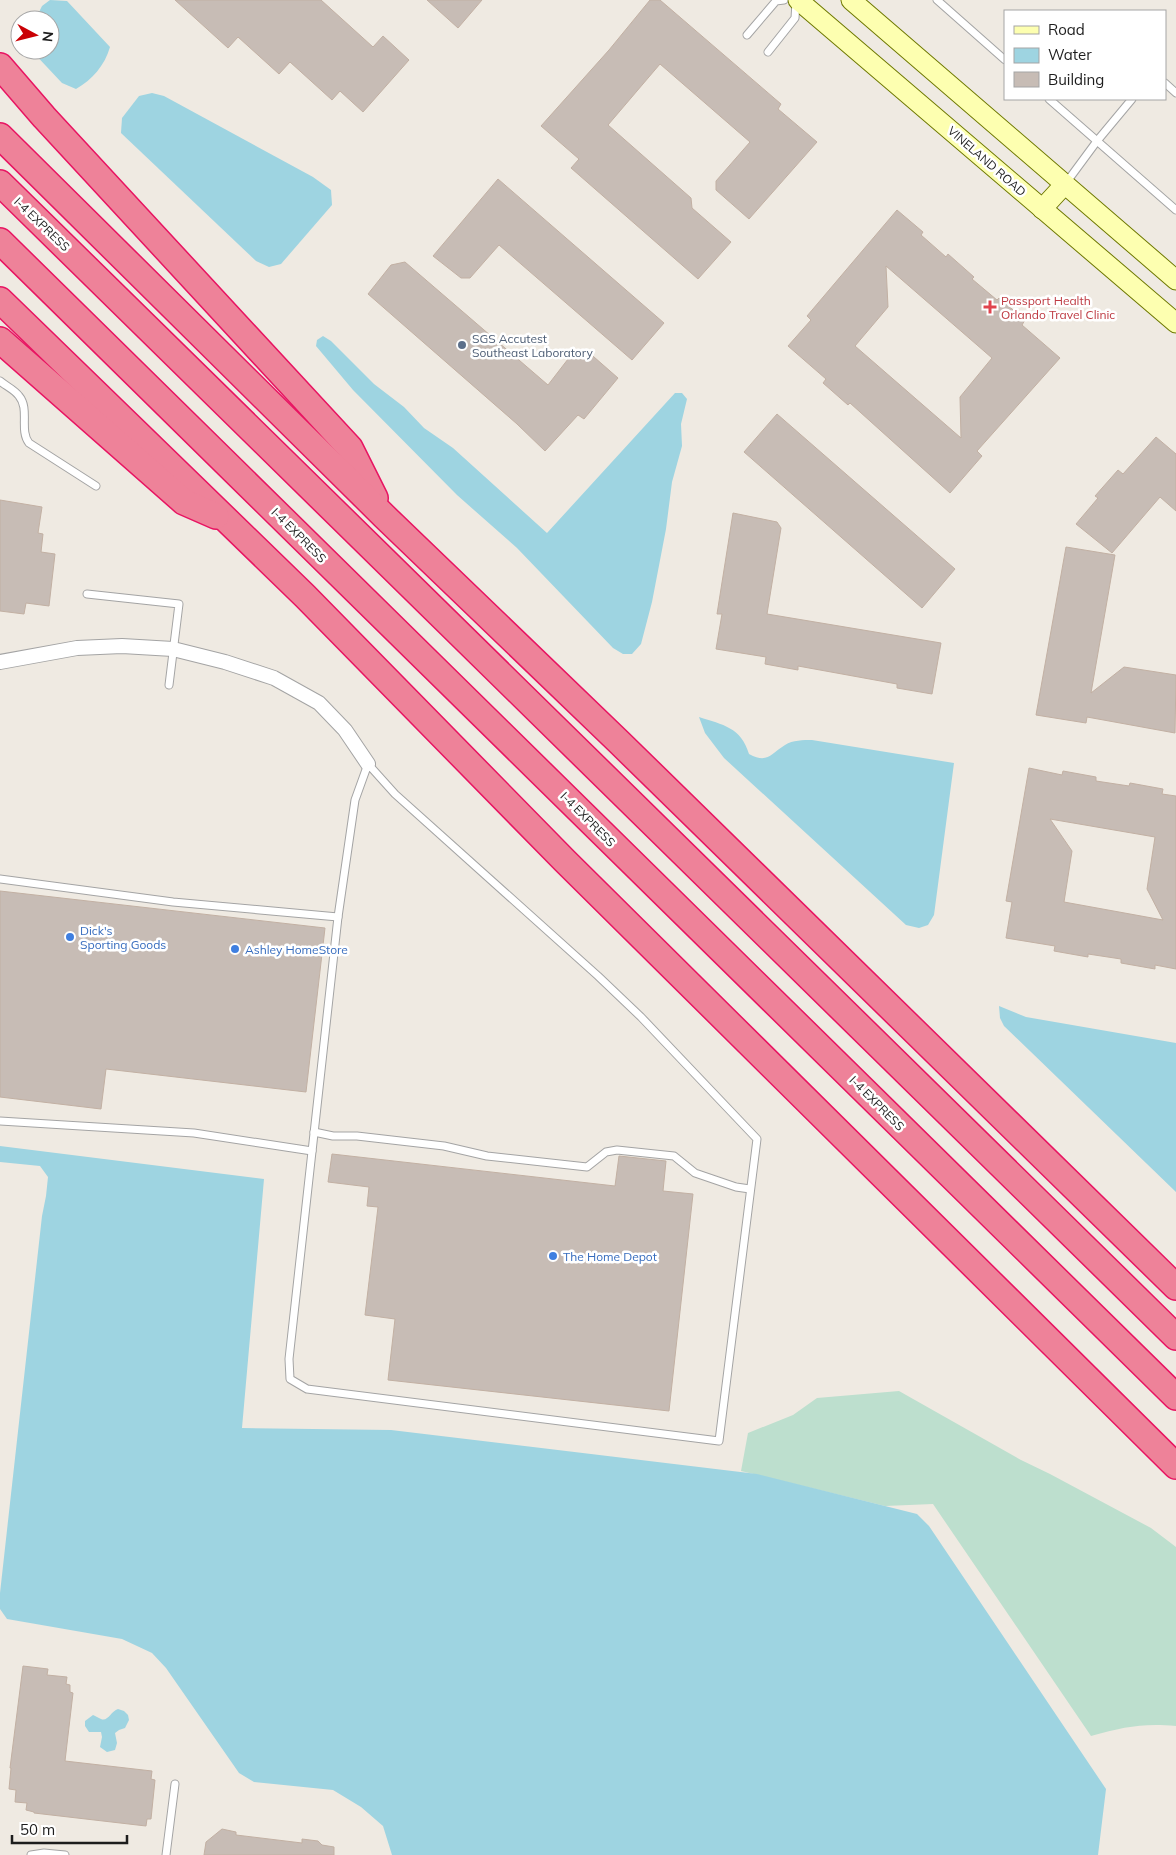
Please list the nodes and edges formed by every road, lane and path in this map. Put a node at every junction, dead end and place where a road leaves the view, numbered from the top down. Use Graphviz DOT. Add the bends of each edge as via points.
graph roads {
  1 [pos="784,0"];
  2 [pos="797,0"];
  3 [pos="851,0"];
  4 [pos="937,0"];
  5 [pos="748,35"];
  6 [pos="768,52"];
  7 [pos="1004,59"];
  8 [pos="0,66"];
  9 [pos="1166,84"];
  10 [pos="1176,93"];
  11 [pos="1050,100"];
  12 [pos="1128,100"];
  13 [pos="0,136"];
  14 [pos="1097,141"];
  15 [pos="0,183"];
  16 [pos="1065,184"];
  17 [pos="1042,209"];
  18 [pos="1176,210"];
  19 [pos="0,241"];
  20 [pos="1176,280"];
  21 [pos="0,300"];
  22 [pos="1176,323"];
  23 [pos="0,340"];
  24 [pos="0,381"];
  25 [pos="96,486"];
  26 [pos="384,516"];
  27 [pos="229,521"];
  28 [pos="86,594"];
  29 [pos="173,649"];
  30 [pos="0,662"];
  31 [pos="169,685"];
  32 [pos="368,764"];
  33 [pos="0,879"];
  34 [pos="338,916"];
  35 [pos="0,1121"];
  36 [pos="314,1132"];
  37 [pos="312,1151"];
  38 [pos="750,1189"];
  39 [pos="1176,1287"];
  40 [pos="1176,1337"];
  41 [pos="1176,1397"];
  42 [pos="1176,1466"];
  43 [pos="175,1784"];
  44 [pos="31,1855"];
  45 [pos="65,1855"];
  46 [pos="166,1855"];
  1 -- 5 [label="lane" via="776,1"];
  2 -- 6 [label="lane" via="795,18"];
  2 -- 17 [label="street, VINELAND ROAD"];
  3 -- 16 [label="street"];
  4 -- 7 [label="lane"];
  8 -- 26 [label="highway" via="350,448"];
  9 -- 10 [label="lane"];
  11 -- 14 [label="lane"];
  12 -- 14 [label="lane"];
  13 -- 26 [label="highway"];
  14 -- 16 [label="lane"];
  14 -- 18 [label="lane"];
  15 -- 40 [label="highway, I-4 EXPRESS"];
  16 -- 17 [label="street"];
  16 -- 20 [label="street"];
  17 -- 22 [label="street, VINELAND ROAD"];
  19 -- 41 [label="highway, I-4 EXPRESS"];
  21 -- 27 [label="highway"];
  23 -- 27 [label="highway" via="184,502"];
  24 -- 25 [label="lane" via="20,396 25,438 29,443"];
  26 -- 39 [label="highway"];
  27 -- 42 [label="highway" via="572,868"];
  28 -- 29 [label="lane" via="178,604"];
  29 -- 30 [label="street" via="77,648"];
  29 -- 31 [label="lane"];
  29 -- 32 [label="street" via="274,678 319,703 345,730"];
  32 -- 34 [label="lane" via="354,800"];
  32 -- 38 [label="lane" via="395,794 641,1016 757,1139"];
  33 -- 34 [label="lane" via="173,902"];
  34 -- 36 [label="lane"];
  35 -- 37 [label="lane" via="194,1133"];
  36 -- 37 [label="lane"];
  36 -- 38 [label="lane" via="444,1146 487,1156 587,1167 606,1152 617,1150 674,1156 696,1173"];
  37 -- 38 [label="lane" via="288,1359 290,1379 307,1389 718,1440"];
  43 -- 46 [label="lane"];
  44 -- 45 [label="lane"];
}
